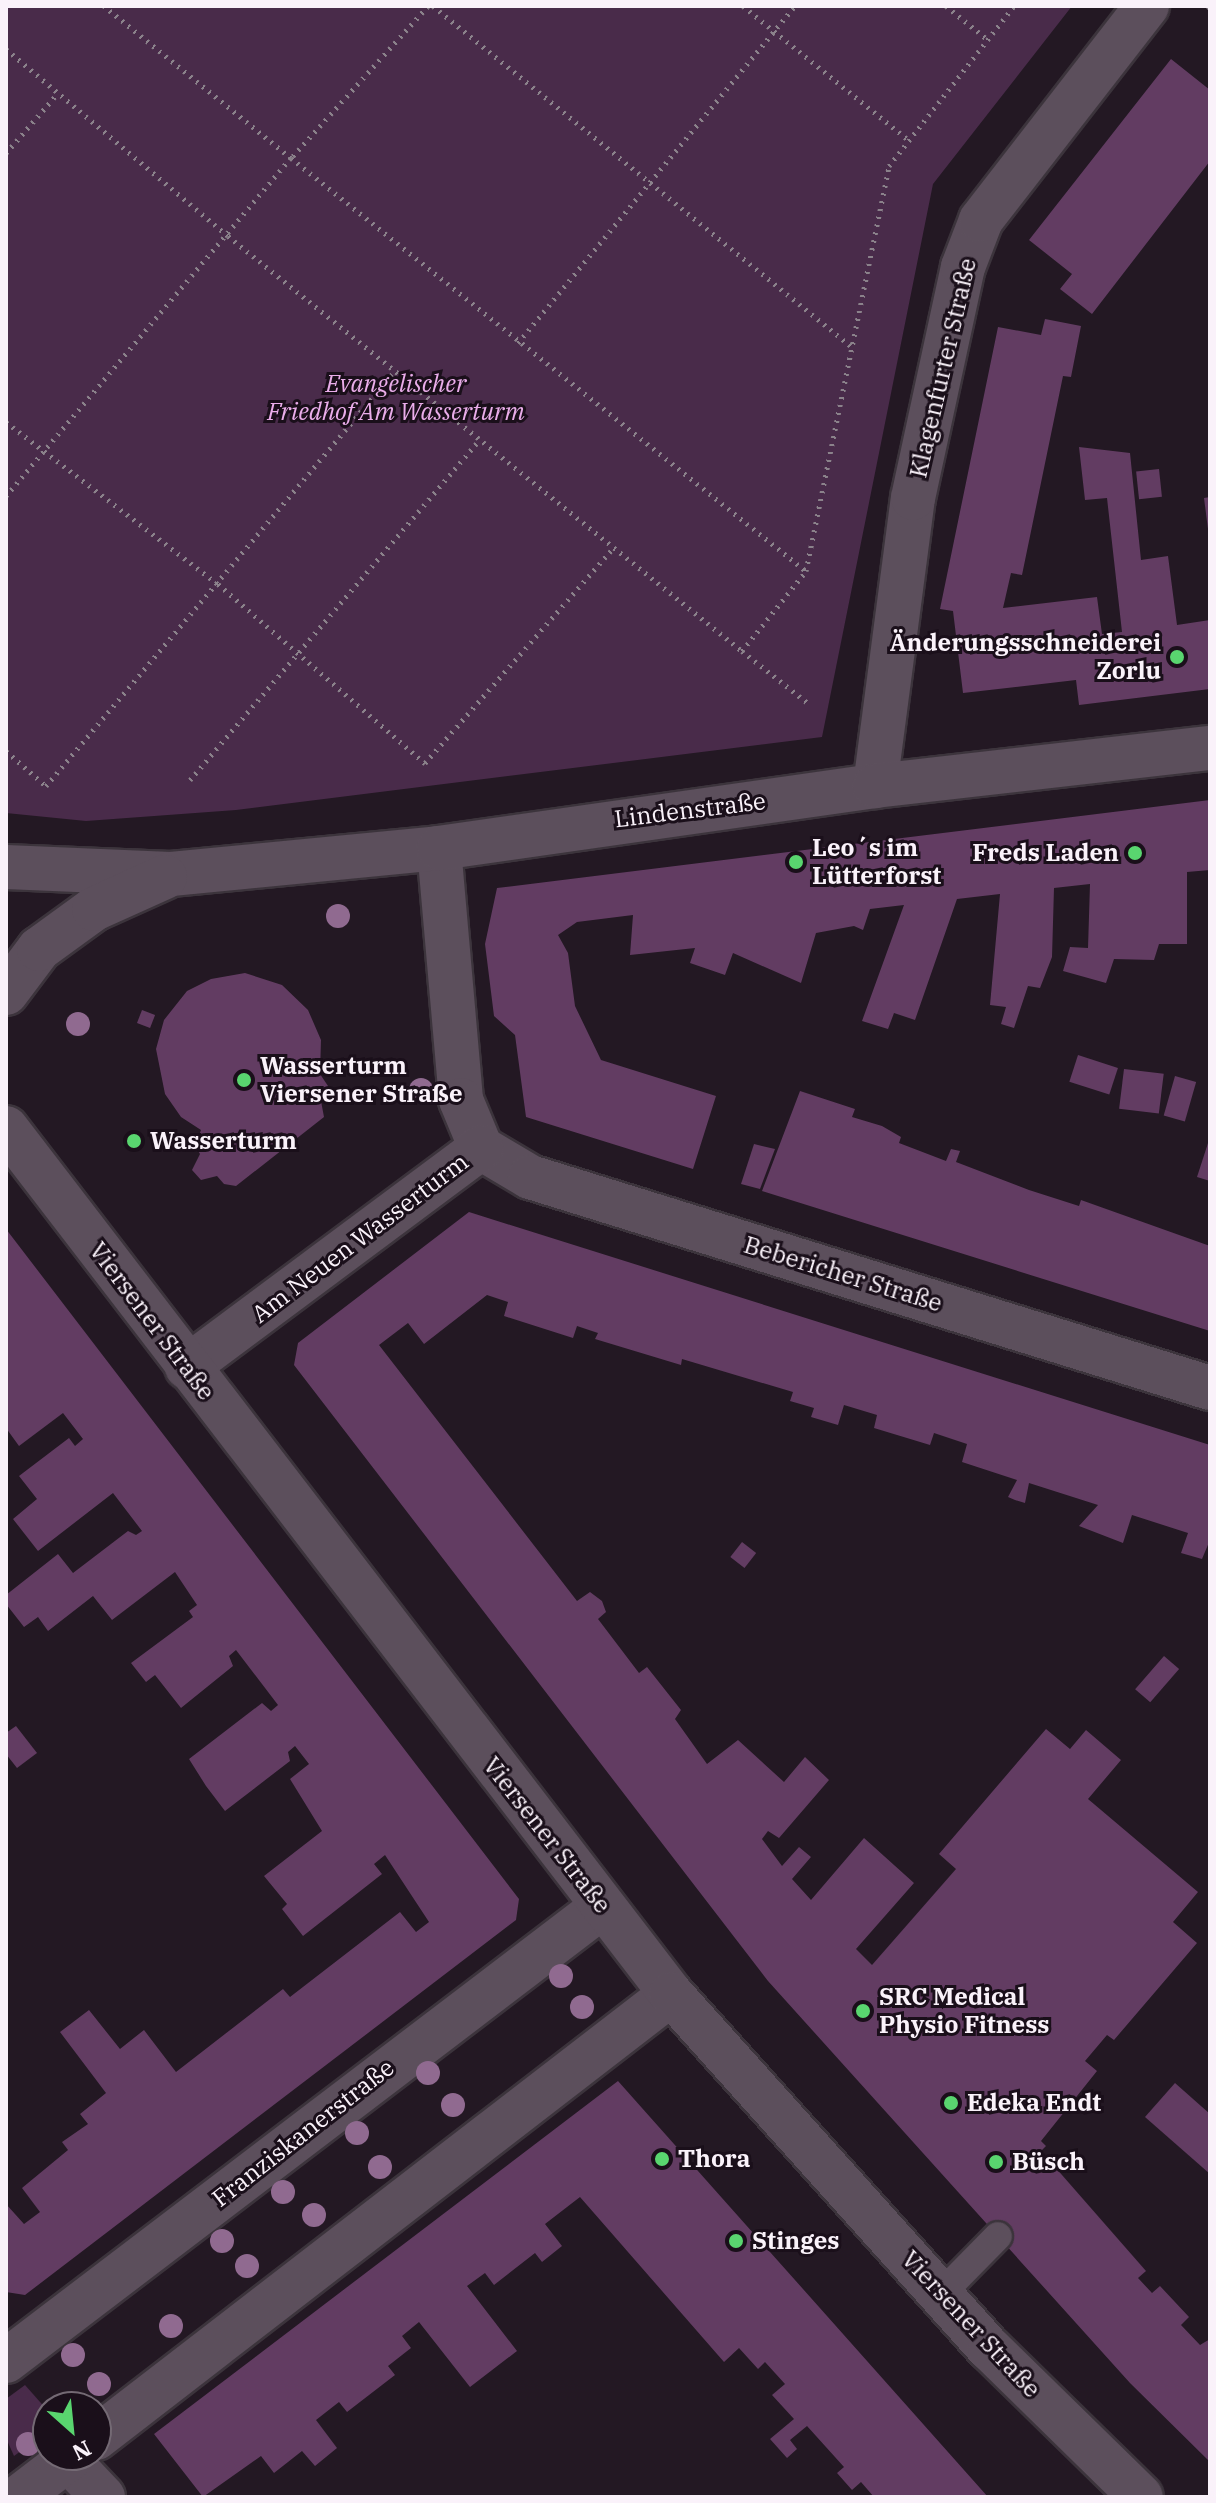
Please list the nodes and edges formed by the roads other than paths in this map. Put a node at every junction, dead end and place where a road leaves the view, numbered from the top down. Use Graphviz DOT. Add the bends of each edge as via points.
graph roads {
  1 [pos="1147,6"];
  2 [pos="1210,748"];
  3 [pos="875,786"];
  4 [pos="439,848"];
  5 [pos="6,867"];
  6 [pos="171,874"];
  7 [pos="6,993"];
  8 [pos="6,1128"];
  9 [pos="481,1148"];
  10 [pos="187,1367"];
  11 [pos="1210,1388"];
  12 [pos="602,1907"];
  13 [pos="671,1994"];
  14 [pos="998,2236"];
  15 [pos="941,2294"];
  16 [pos="6,2361"];
  17 [pos="112,2426"];
  18 [pos="53,2471"];
  19 [pos="90,2471"];
  20 [pos="19,2497"];
  21 [pos="103,2497"];
  22 [pos="1141,2497"];
  1 -- 3 [label="street, Klagenfurter Straße" via="981,220 963,267 913,498"];
  2 -- 3 [label="street, Lindenstraße"];
  3 -- 4 [label="street, Lindenstraße"];
  4 -- 6 [label="street, Lindenstraße"];
  4 -- 9 [label="street, Am Neuen Wasserturm" via="461,1100"];
  5 -- 6 [label="street, Lindenstraße"];
  6 -- 7 [label="street, Lindenstraße" via="94,909 39,949"];
  8 -- 10 [label="street, Viersener Straße"];
  9 -- 10 [label="street, Am Neuen Wasserturm"];
  9 -- 11 [label="street, Bebericher Straße" via="530,1177"];
  10 -- 12 [label="street, Viersener Straße"];
  12 -- 13 [label="street, Viersener Straße"];
  12 -- 16 [label="street, Franziskanerstraße"];
  13 -- 15 [label="street, Viersener Straße"];
  13 -- 17 [label="street"];
  14 -- 15 [label="lane"];
  15 -- 22 [label="street, Viersener Straße"];
  18 -- 20 [label="street"];
  19 -- 21 [label="street"];
}
